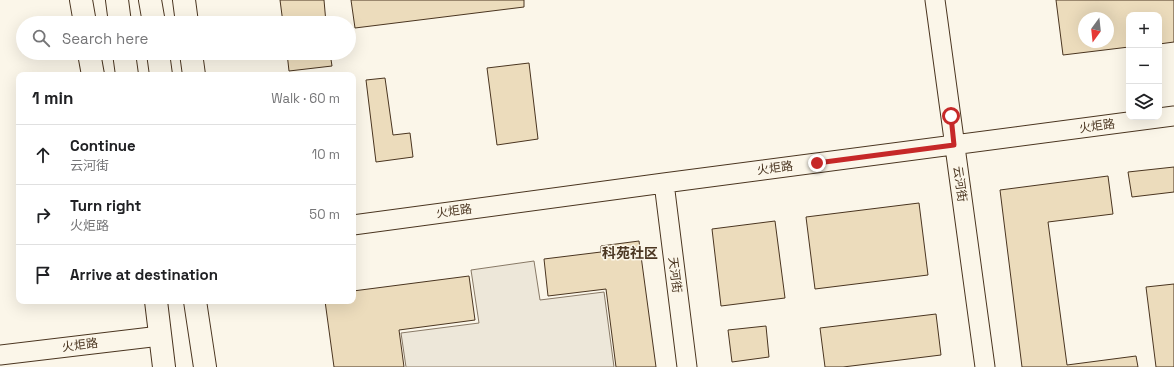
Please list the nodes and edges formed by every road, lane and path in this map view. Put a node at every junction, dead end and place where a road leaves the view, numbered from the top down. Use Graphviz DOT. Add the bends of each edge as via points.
graph roads {
  1 [pos="81,0"];
  2 [pos="117,0"];
  3 [pos="150,0"];
  4 [pos="184,0"];
  5 [pos="935,0"];
  6 [pos="84,16"];
  7 [pos="119,16"];
  8 [pos="153,16"];
  9 [pos="186,16"];
  10 [pos="90,60"];
  11 [pos="125,60"];
  12 [pos="159,60"];
  13 [pos="192,60"];
  14 [pos="92,72"];
  15 [pos="127,72"];
  16 [pos="161,72"];
  17 [pos="194,72"];
  18 [pos="1174,116"];
  19 [pos="954,145"];
  20 [pos="664,183"];
  21 [pos="356,225"];
  22 [pos="144,304"];
  23 [pos="156,304"];
  24 [pos="197,305"];
  25 [pos="160,336"];
  26 [pos="0,355"];
  27 [pos="164,367"];
  28 [pos="205,367"];
  29 [pos="687,367"];
  30 [pos="985,367"];
  1 -- 6 [label="main road"];
  2 -- 7 [label="main road"];
  3 -- 8 [label="main road"];
  4 -- 9 [label="main road"];
  5 -- 19 [label="street, 云河街"];
  10 -- 14 [label="main road"];
  11 -- 15 [label="main road"];
  12 -- 16 [label="main road"];
  13 -- 17 [label="main road"];
  18 -- 19 [label="street, 火炬路"];
  19 -- 20 [label="street, 火炬路"];
  19 -- 30 [label="street, 云河街"];
  20 -- 21 [label="street, 火炬路"];
  20 -- 29 [label="street, 天河街"];
  22 -- 25 [label="main road"];
  23 -- 25 [label="main road"];
  24 -- 28 [label="main road"];
  25 -- 26 [label="street, 火炬路"];
  25 -- 27 [label="main road"];
}
